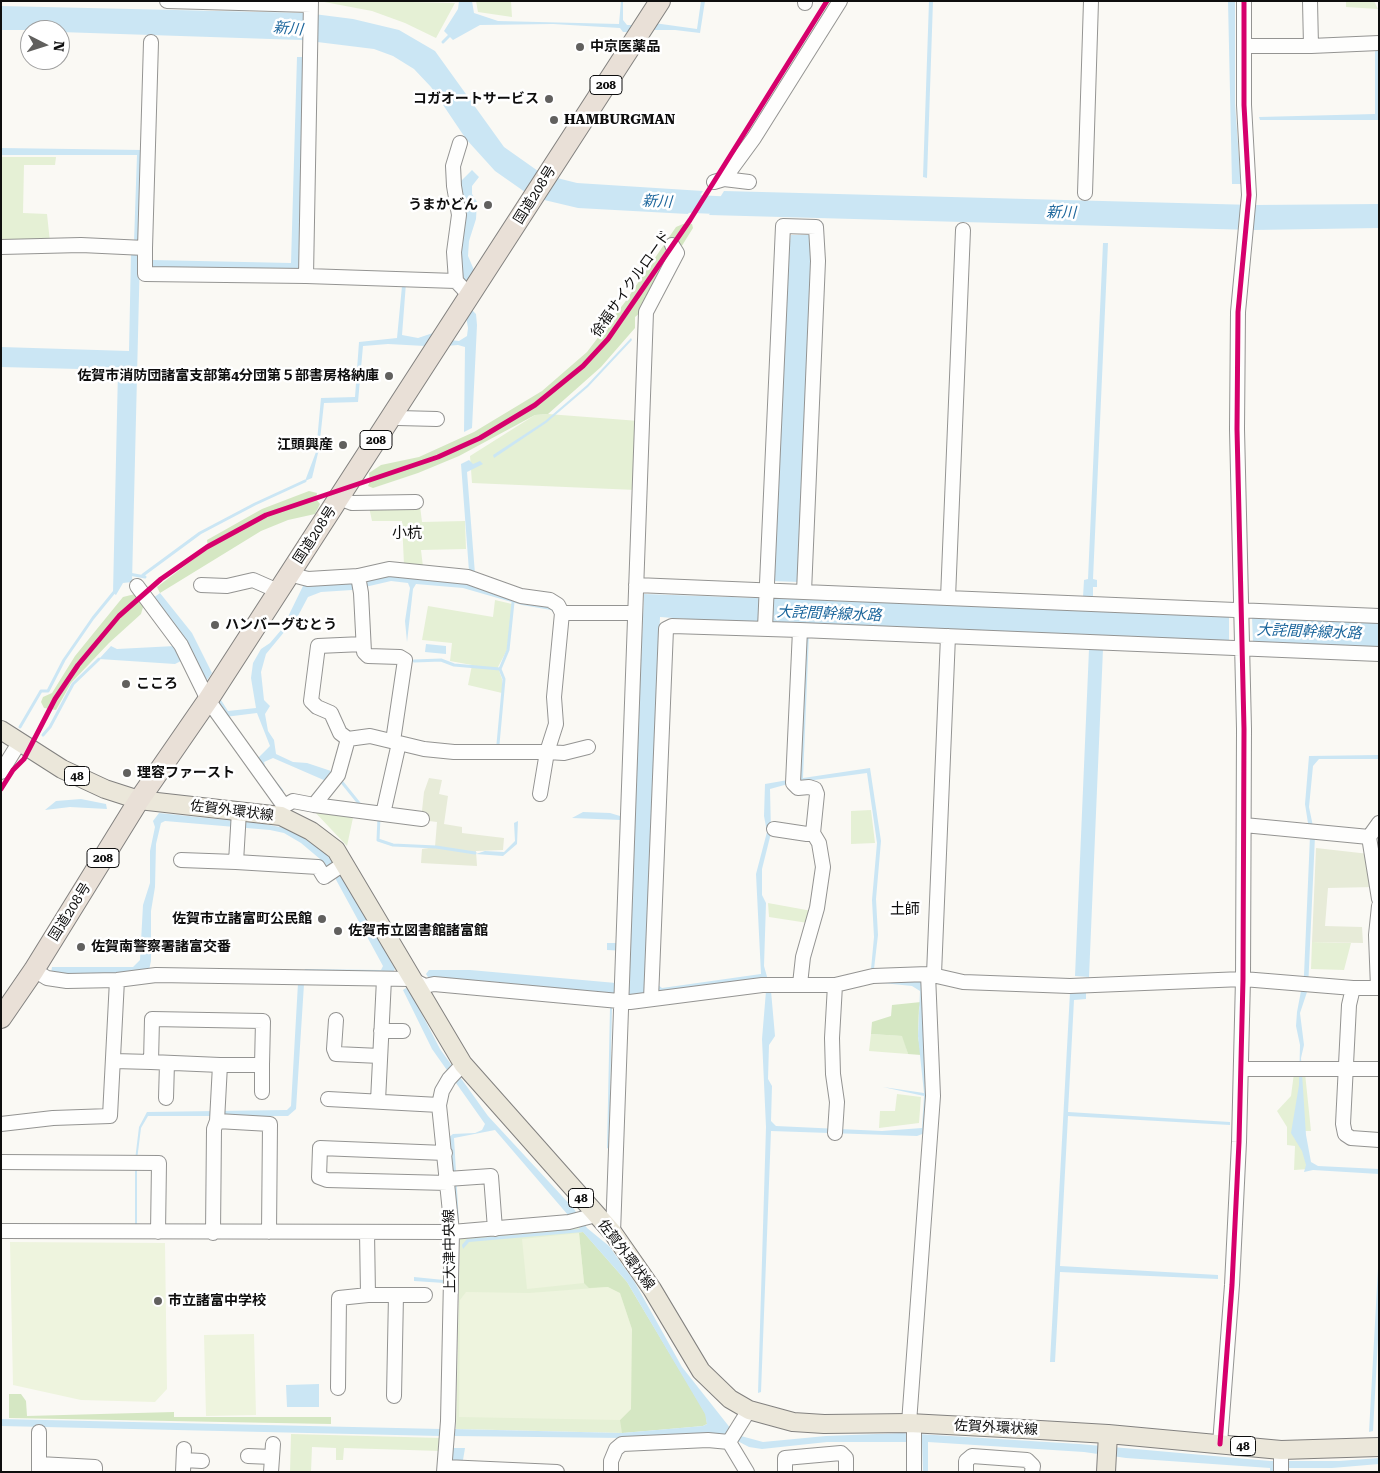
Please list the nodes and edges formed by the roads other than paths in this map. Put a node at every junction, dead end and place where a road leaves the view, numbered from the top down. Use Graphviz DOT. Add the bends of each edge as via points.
graph roads {
  1 [pos="167,1"];
  2 [pos="660,1"];
  3 [pos="840,1"];
  4 [pos="1091,1"];
  5 [pos="1244,1"];
  6 [pos="1310,1"];
  7 [pos="312,3"];
  8 [pos="151,42"];
  9 [pos="1379,43"];
  10 [pos="1245,46"];
  11 [pos="1310,46"];
  12 [pos="460,144"];
  13 [pos="750,182"];
  14 [pos="1086,193"];
  15 [pos="962,230"];
  16 [pos="672,246"];
  17 [pos="1,247"];
  18 [pos="145,248"];
  19 [pos="306,276"];
  20 [pos="456,281"];
  21 [pos="470,296"];
  22 [pos="392,415"];
  23 [pos="437,419"];
  24 [pos="338,498"];
  25 [pos="416,502"];
  26 [pos="290,574"];
  27 [pos="358,576"];
  28 [pos="201,585"];
  29 [pos="636,585"];
  30 [pos="137,586"];
  31 [pos="278,591"];
  32 [pos="786,591"];
  33 [pos="948,598"];
  34 [pos="562,613"];
  35 [pos="634,613"];
  36 [pos="766,616"];
  37 [pos="1379,616"];
  38 [pos="800,630"];
  39 [pos="1241,630"];
  40 [pos="948,636"];
  41 [pos="364,644"];
  42 [pos="1379,654"];
  43 [pos="208,700"];
  44 [pos="1,730"];
  45 [pos="348,739"];
  46 [pos="19,742"];
  47 [pos="396,742"];
  48 [pos="588,747"];
  49 [pos="546,752"];
  50 [pos="1,772"];
  51 [pos="540,794"];
  52 [pos="139,800"];
  53 [pos="314,805"];
  54 [pos="282,811"];
  55 [pos="383,814"];
  56 [pos="422,819"];
  57 [pos="238,820"];
  58 [pos="1379,823"];
  59 [pos="1244,826"];
  60 [pos="774,830"];
  61 [pos="813,833"];
  62 [pos="1369,837"];
  63 [pos="180,860"];
  64 [pos="236,862"];
  65 [pos="337,868"];
  66 [pos="1379,899"];
  67 [pos="1379,906"];
  68 [pos="34,970"];
  69 [pos="931,974"];
  70 [pos="384,979"];
  71 [pos="411,979"];
  72 [pos="1243,979"];
  73 [pos="117,980"];
  74 [pos="800,984"];
  75 [pos="835,985"];
  76 [pos="1353,988"];
  77 [pos="1379,988"];
  78 [pos="650,999"];
  79 [pos="621,1002"];
  80 [pos="1,1018"];
  81 [pos="336,1020"];
  82 [pos="381,1031"];
  83 [pos="403,1031"];
  84 [pos="380,1056"];
  85 [pos="114,1061"];
  86 [pos="151,1062"];
  87 [pos="167,1063"];
  88 [pos="262,1064"];
  89 [pos="220,1065"];
  90 [pos="1241,1069"];
  91 [pos="1379,1069"];
  92 [pos="1346,1070"];
  93 [pos="457,1071"];
  94 [pos="262,1092"];
  95 [pos="166,1098"];
  96 [pos="328,1099"];
  97 [pos="378,1101"];
  98 [pos="439,1105"];
  99 [pos="217,1114"];
  100 [pos="1,1124"];
  101 [pos="836,1131"];
  102 [pos="1379,1140"];
  103 [pos="445,1153"];
  104 [pos="1,1162"];
  105 [pos="451,1180"];
  106 [pos="590,1217"];
  107 [pos="495,1229"];
  108 [pos="1,1231"];
  109 [pos="158,1232"];
  110 [pos="269,1232"];
  111 [pos="367,1232"];
  112 [pos="452,1232"];
  113 [pos="213,1233"];
  114 [pos="613,1233"];
  115 [pos="368,1295"];
  116 [pos="396,1295"];
  117 [pos="425,1295"];
  118 [pos="338,1388"];
  119 [pos="394,1396"];
  120 [pos="749,1410"];
  121 [pos="913,1430"];
  122 [pos="39,1432"];
  123 [pos="729,1442"];
  124 [pos="1220,1444"];
  125 [pos="1379,1447"];
  126 [pos="1107,1452"];
  127 [pos="248,1456"];
  128 [pos="184,1460"];
  129 [pos="202,1461"];
  130 [pos="1281,1463"];
  131 [pos="39,1468"];
  132 [pos="444,1470"];
  133 [pos="524,1471"];
  134 [pos="95,1472"];
  135 [pos="271,1472"];
  136 [pos="557,1472"];
  137 [pos="611,1472"];
  138 [pos="747,1472"];
  139 [pos="785,1472"];
  140 [pos="846,1472"];
  141 [pos="914,1472"];
  142 [pos="966,1472"];
  143 [pos="1032,1472"];
  1 -- 7 [label="street"];
  2 -- 21 [label="highway, 国道208号 / 208"];
  3 -- 13 [label="street" via="754,138 719,180"];
  4 -- 14 [label="street"];
  5 -- 10 [label="street"];
  6 -- 11 [label="street"];
  7 -- 19 [label="street"];
  8 -- 18 [label="street"];
  9 -- 11 [label="street"];
  10 -- 11 [label="street"];
  10 -- 39 [label="street" via="1244,105 1249,195 1238,322"];
  12 -- 20 [label="street" via="453,166 459,215 454,252"];
  15 -- 33 [label="street"];
  16 -- 29 [label="street" via="677,253 646,312"];
  17 -- 18 [label="street" via="81,245"];
  18 -- 19 [label="street" via="145,274"];
  19 -- 20 [label="street"];
  20 -- 21 [label="street"];
  21 -- 22 [label="highway, 国道208号 / 208"];
  22 -- 23 [label="street"];
  22 -- 24 [label="highway, 国道208号 / 208"];
  24 -- 25 [label="street" via="352,503"];
  24 -- 26 [label="highway, 国道208号 / 208"];
  26 -- 27 [label="street" via="308,580"];
  26 -- 31 [label="highway, 国道208号 / 208"];
  27 -- 34 [label="street" via="390,570 468,577 521,596 550,600"];
  27 -- 41 [label="street"];
  28 -- 31 [label="street" via="228,586 253,580"];
  29 -- 32 [label="street"];
  29 -- 35 [label="street"];
  30 -- 43 [label="street" via="182,645"];
  31 -- 43 [label="highway, 国道208号 / 208"];
  32 -- 32 [label="street" via="783,226 809,226 816,227 818,261"];
  32 -- 33 [label="street"];
  32 -- 36 [label="street"];
  33 -- 39 [label="street"];
  34 -- 35 [label="street"];
  34 -- 49 [label="street" via="554,697 556,724"];
  35 -- 79 [label="street"];
  36 -- 38 [label="street"];
  36 -- 78 [label="street" via="666,629"];
  37 -- 39 [label="street"];
  38 -- 40 [label="street"];
  38 -- 61 [label="street" via="793,783 798,788 815,789 817,794"];
  39 -- 40 [label="street"];
  39 -- 42 [label="street"];
  39 -- 59 [label="street"];
  40 -- 69 [label="street"];
  41 -- 45 [label="street" via="318,646 311,701 331,713 340,733"];
  41 -- 47 [label="street" via="364,652 368,656 405,660"];
  43 -- 52 [label="highway, 国道208号 / 208"];
  43 -- 54 [label="street"];
  44 -- 46 [label="main road, 佐賀外環状線 / 48"];
  45 -- 47 [label="street" via="370,736"];
  45 -- 53 [label="street" via="338,774"];
  46 -- 50 [label="street"];
  46 -- 52 [label="main road, 佐賀外環状線 / 48" via="62,769"];
  47 -- 49 [label="street" via="454,752"];
  47 -- 55 [label="street"];
  48 -- 49 [label="street" via="564,753"];
  49 -- 51 [label="street"];
  52 -- 57 [label="main road, 佐賀外環状線 / 48"];
  52 -- 68 [label="highway, 国道208号 / 208"];
  53 -- 54 [label="street" via="293,801"];
  53 -- 55 [label="street"];
  54 -- 57 [label="main road, 佐賀外環状線 / 48"];
  54 -- 65 [label="main road, 佐賀外環状線 / 48" via="336,850"];
  55 -- 56 [label="street"];
  57 -- 64 [label="street"];
  58 -- 62 [label="street"];
  59 -- 62 [label="street"];
  59 -- 72 [label="street"];
  60 -- 61 [label="street"];
  61 -- 74 [label="street" via="823,855 823,867"];
  62 -- 66 [label="street"];
  63 -- 64 [label="street"];
  64 -- 65 [label="street" via="318,867 324,877"];
  65 -- 71 [label="main road, 佐賀外環状線 / 48"];
  67 -- 77 [label="street" via="1376,935"];
  68 -- 73 [label="street" via="46,978 67,981"];
  68 -- 80 [label="highway, 国道208号 / 208"];
  69 -- 72 [label="street" via="963,982 1070,986"];
  69 -- 75 [label="street" via="873,976"];
  69 -- 121 [label="street" via="933,1096"];
  70 -- 71 [label="street"];
  70 -- 73 [label="street" via="156,975"];
  70 -- 82 [label="street"];
  71 -- 79 [label="street" via="425,986 434,984"];
  71 -- 93 [label="main road, 佐賀外環状線 / 48"];
  72 -- 76 [label="street"];
  72 -- 90 [label="street"];
  73 -- 85 [label="street"];
  74 -- 75 [label="street"];
  74 -- 78 [label="street" via="766,984"];
  75 -- 101 [label="street" via="832,1046"];
  76 -- 77 [label="street"];
  76 -- 92 [label="street" via="1349,1005"];
  78 -- 79 [label="street"];
  79 -- 114 [label="street"];
  81 -- 84 [label="street" via="336,1054"];
  82 -- 83 [label="street"];
  82 -- 84 [label="street"];
  84 -- 97 [label="street"];
  85 -- 86 [label="street"];
  85 -- 100 [label="street" via="110,1116"];
  86 -- 87 [label="street"];
  86 -- 88 [label="street" via="152,1019 263,1021"];
  87 -- 89 [label="street"];
  87 -- 95 [label="street"];
  88 -- 89 [label="street"];
  88 -- 94 [label="street"];
  89 -- 99 [label="street"];
  90 -- 92 [label="street"];
  90 -- 124 [label="street" via="1232,1285"];
  91 -- 92 [label="street"];
  92 -- 102 [label="street" via="1345,1134 1351,1138"];
  93 -- 98 [label="street, 上大津中央線" via="442,1091"];
  93 -- 106 [label="main road, 佐賀外環状線 / 48"];
  96 -- 97 [label="street"];
  97 -- 98 [label="street"];
  98 -- 103 [label="street, 上大津中央線"];
  99 -- 110 [label="street" via="270,1124"];
  99 -- 113 [label="street"];
  103 -- 105 [label="street, 上大津中央線"];
  103 -- 105 [label="street" via="320,1148 319,1178"];
  104 -- 109 [label="street" via="159,1163"];
  105 -- 107 [label="street" via="485,1170 491,1176"];
  105 -- 112 [label="street, 上大津中央線"];
  106 -- 107 [label="street"];
  106 -- 114 [label="main road, 佐賀外環状線 / 48"];
  107 -- 112 [label="street"];
  108 -- 109 [label="street"];
  109 -- 113 [label="street"];
  110 -- 111 [label="street"];
  110 -- 113 [label="street"];
  111 -- 112 [label="street"];
  111 -- 115 [label="street"];
  112 -- 132 [label="street, 上大津中央線"];
  114 -- 120 [label="main road, 佐賀外環状線 / 48" via="652,1289 701,1372 730,1400"];
  115 -- 116 [label="street"];
  115 -- 118 [label="street" via="339,1298"];
  116 -- 117 [label="street"];
  116 -- 119 [label="street"];
  120 -- 121 [label="main road, 佐賀外環状線 / 48" via="793,1422"];
  120 -- 123 [label="street"];
  121 -- 126 [label="main road, 佐賀外環状線 / 48"];
  121 -- 141 [label="street"];
  122 -- 131 [label="street"];
  123 -- 137 [label="street" via="622,1444 611,1460"];
  123 -- 138 [label="street"];
  124 -- 126 [label="main road, 佐賀外環状線 / 48"];
  124 -- 130 [label="main road, 佐賀外環状線 / 48"];
  125 -- 130 [label="main road, 佐賀外環状線 / 48"];
  127 -- 135 [label="street" via="272,1450"];
  128 -- 129 [label="street"];
  131 -- 134 [label="street" via="95,1467"];
  132 -- 133 [label="street"];
  133 -- 136 [label="street"];
  139 -- 140 [label="street" via="785,1458 842,1453 846,1458"];
  142 -- 143 [label="street" via="966,1461 972,1456 1027,1460"];
}
